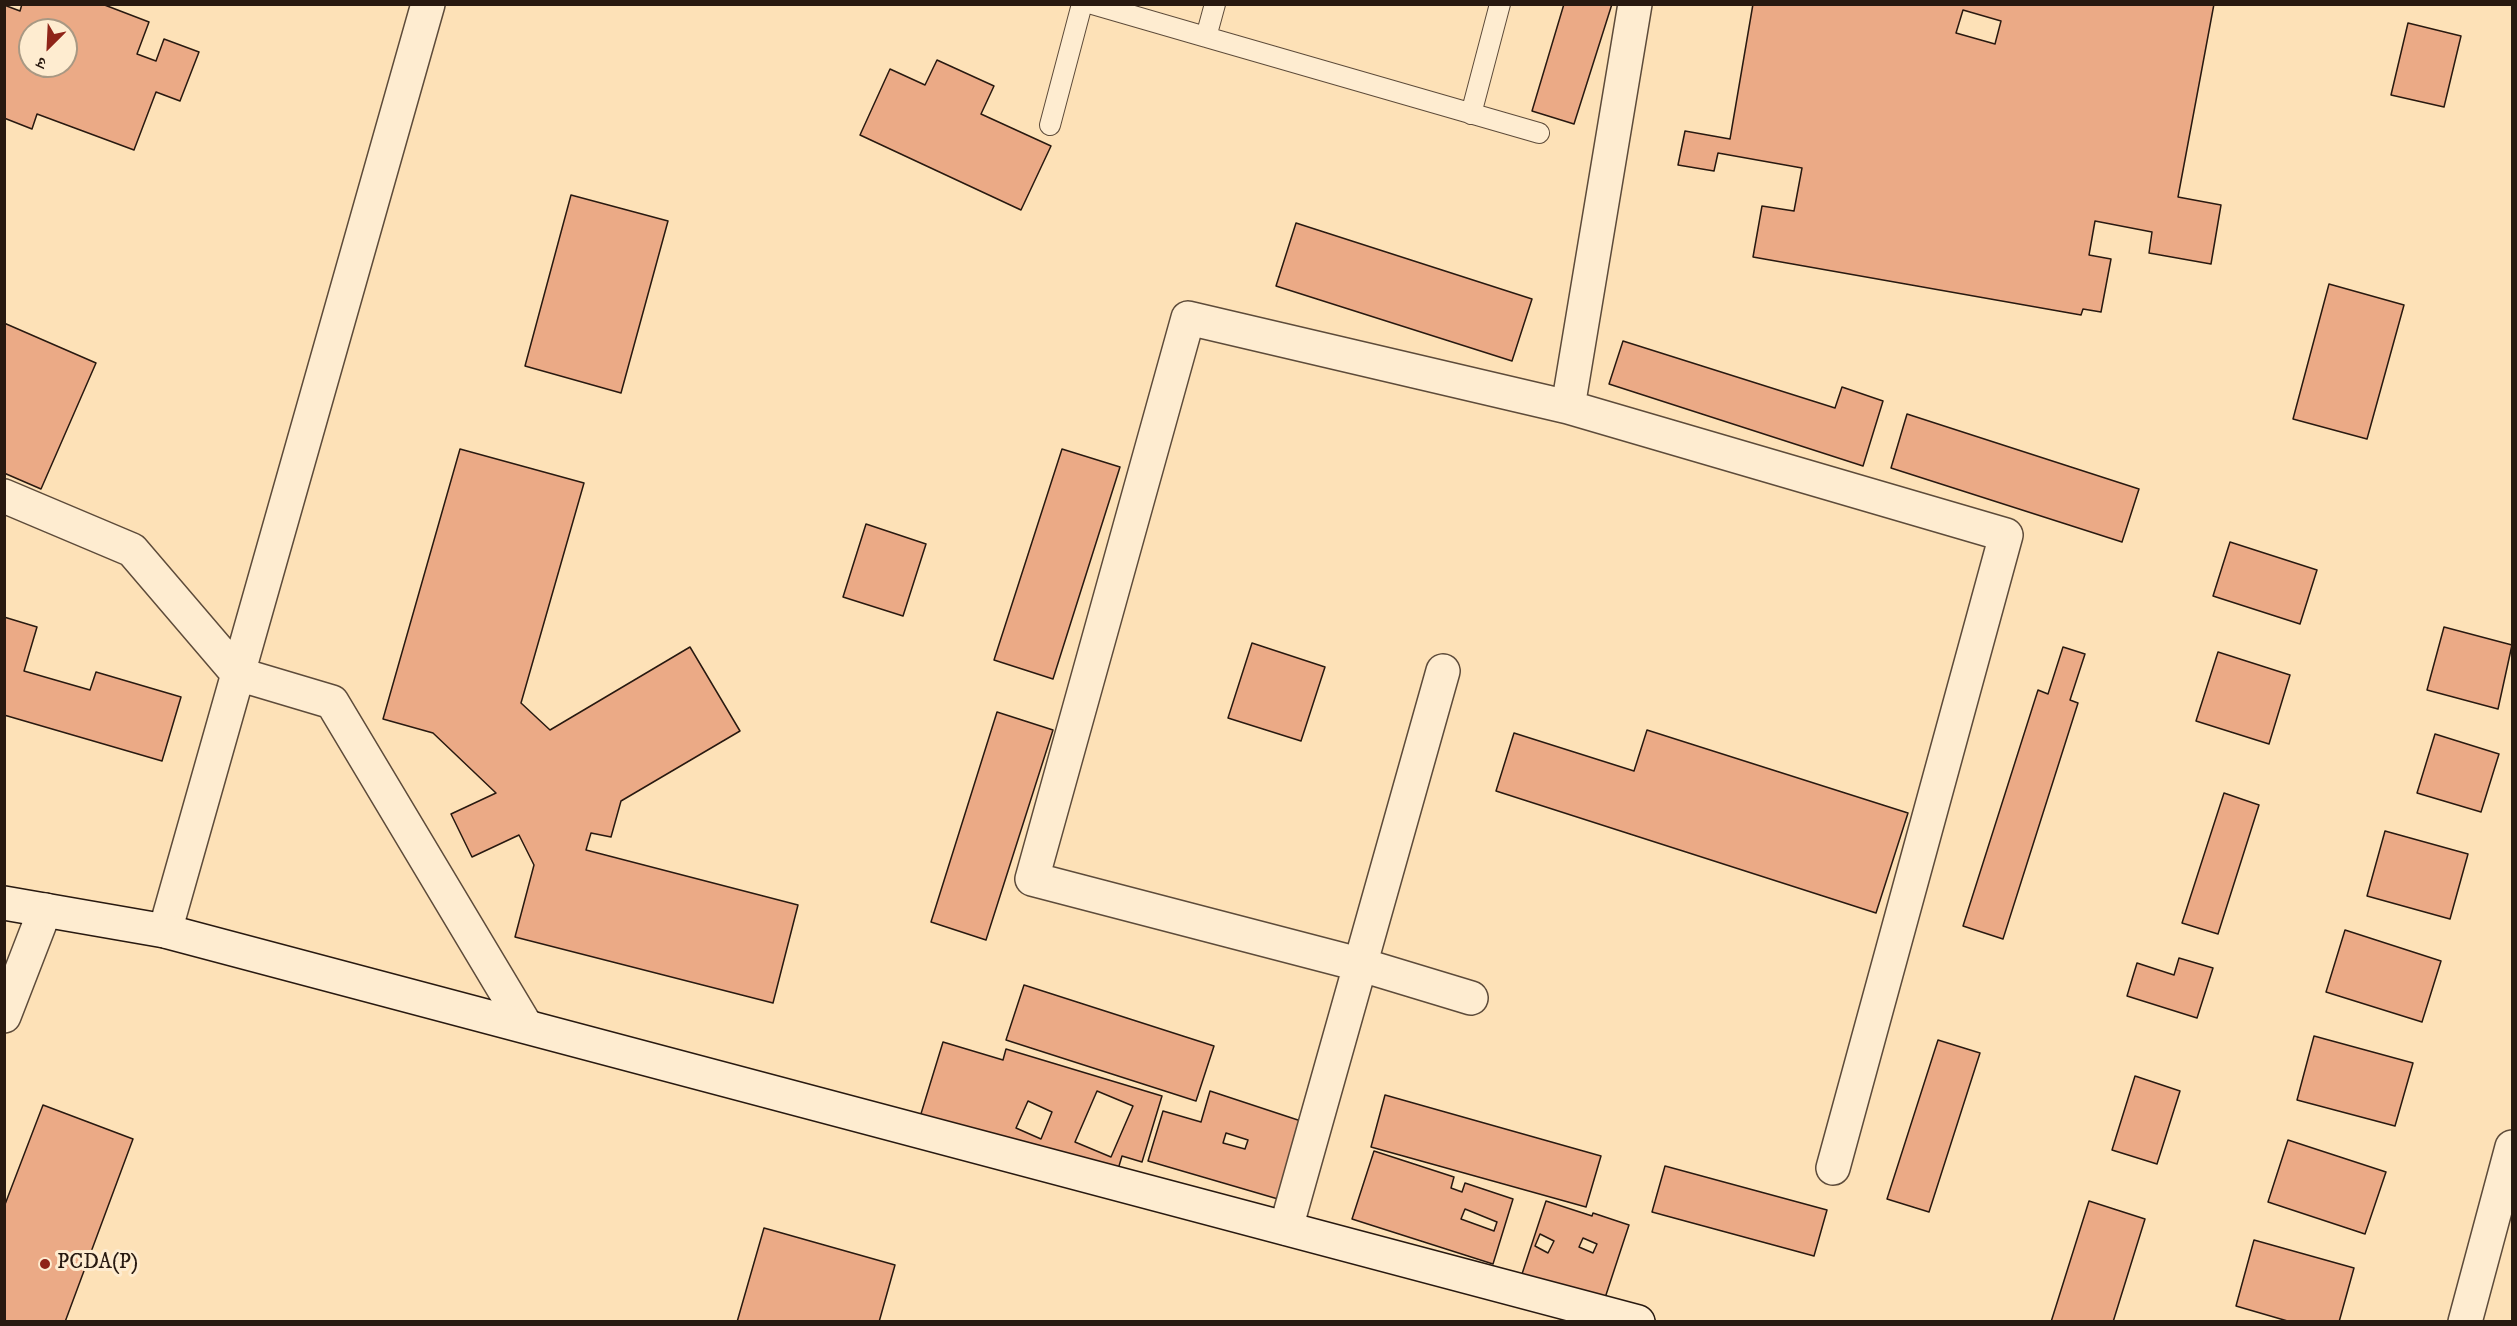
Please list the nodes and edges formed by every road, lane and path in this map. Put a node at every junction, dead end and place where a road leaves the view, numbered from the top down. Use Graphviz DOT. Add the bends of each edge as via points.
graph roads {
  1 [pos="429,4"];
  2 [pos="1083,4"];
  3 [pos="1092,4"];
  4 [pos="1215,4"];
  5 [pos="1500,4"];
  6 [pos="1635,4"];
  7 [pos="1206,37"];
  8 [pos="1471,114"];
  9 [pos="1050,124"];
  10 [pos="1539,133"];
  11 [pos="1568,407"];
  12 [pos="4,496"];
  13 [pos="1443,671"];
  14 [pos="238,674"];
  15 [pos="4,903"];
  16 [pos="45,910"];
  17 [pos="165,931"];
  18 [pos="1362,964"];
  19 [pos="1471,998"];
  20 [pos="4,1016"];
  21 [pos="526,1026"];
  22 [pos="2512,1147"];
  23 [pos="1833,1168"];
  24 [pos="1286,1228"];
  25 [pos="1638,1322"];
  26 [pos="2465,1322"];
  1 -- 14 [label="street"];
  2 -- 9 [label="lane"];
  3 -- 7 [label="lane"];
  4 -- 7 [label="lane"];
  5 -- 8 [label="lane"];
  6 -- 11 [label="street"];
  7 -- 8 [label="lane"];
  8 -- 10 [label="lane"];
  11 -- 18 [label="street" via="1188,318 1032,879"];
  11 -- 23 [label="street" via="2006,535"];
  12 -- 14 [label="street" via="132,550"];
  13 -- 18 [label="street"];
  14 -- 17 [label="street"];
  14 -- 21 [label="street" via="332,702"];
  15 -- 16 [label="street"];
  16 -- 17 [label="street"];
  16 -- 20 [label="street"];
  17 -- 21 [label="street"];
  18 -- 19 [label="street"];
  18 -- 24 [label="street"];
  21 -- 24 [label="street"];
  22 -- 26 [label="street"];
  24 -- 25 [label="street"];
}
